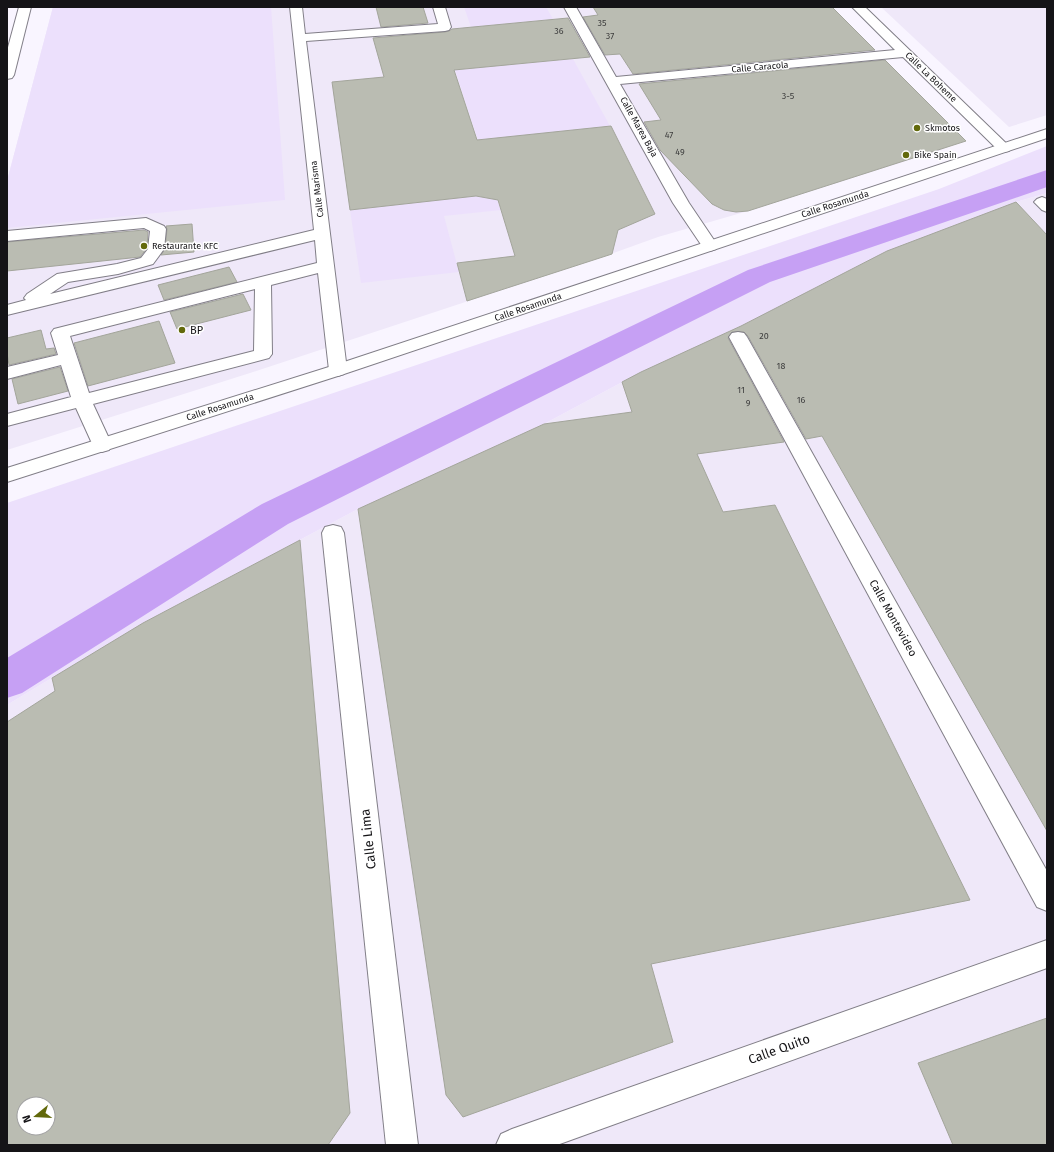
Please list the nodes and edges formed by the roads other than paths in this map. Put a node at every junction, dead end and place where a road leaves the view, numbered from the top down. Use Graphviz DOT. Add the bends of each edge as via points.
graph roads {
  1 [pos="25,7"];
  2 [pos="296,7"];
  3 [pos="439,7"];
  4 [pos="570,7"];
  5 [pos="858,7"];
  6 [pos="300,38"];
  7 [pos="906,53"];
  8 [pos="7,75"];
  9 [pos="613,81"];
  10 [pos="1047,133"];
  11 [pos="1004,148"];
  12 [pos="322,232"];
  13 [pos="7,236"];
  14 [pos="710,246"];
  15 [pos="326,266"];
  16 [pos="263,282"];
  17 [pos="15,308"];
  18 [pos="738,338"];
  19 [pos="68,358"];
  20 [pos="338,370"];
  21 [pos="7,373"];
  22 [pos="82,401"];
  23 [pos="7,420"];
  24 [pos="102,445"];
  25 [pos="7,475"];
  26 [pos="333,533"];
  27 [pos="1047,898"];
  28 [pos="1047,954"];
  29 [pos="402,1145"];
  30 [pos="512,1145"];
  1 -- 8 [label="street"];
  2 -- 6 [label="street, Calle Marisma"];
  3 -- 6 [label="street" via="445,27"];
  4 -- 9 [label="street, Calle Marea Baja"];
  5 -- 7 [label="street, Calle La Boheme"];
  6 -- 12 [label="street, Calle Marisma"];
  7 -- 9 [label="street, Calle Caracola"];
  7 -- 11 [label="street, Calle La Boheme"];
  9 -- 14 [label="street, Calle Marea Baja" via="681,203"];
  10 -- 11 [label="street, Calle Rosamunda"];
  11 -- 14 [label="street, Calle Rosamunda"];
  12 -- 15 [label="street, Calle Marisma"];
  12 -- 17 [label="street"];
  13 -- 17 [label="street" via="146,223 158,229 156,249 147,260 118,269 63,278"];
  14 -- 20 [label="street, Calle Rosamunda"];
  15 -- 16 [label="street"];
  15 -- 20 [label="street, Calle Marisma"];
  16 -- 19 [label="street" via="60,333"];
  16 -- 22 [label="street" via="263,354"];
  18 -- 27 [label="street, Calle Montevideo"];
  19 -- 21 [label="street"];
  19 -- 22 [label="street"];
  20 -- 24 [label="street, Calle Rosamunda"];
  22 -- 23 [label="street"];
  22 -- 24 [label="street"];
  24 -- 25 [label="street, Calle Rosamunda"];
  26 -- 29 [label="street, Calle Lima"];
  28 -- 30 [label="street, Calle Quito"];
}
